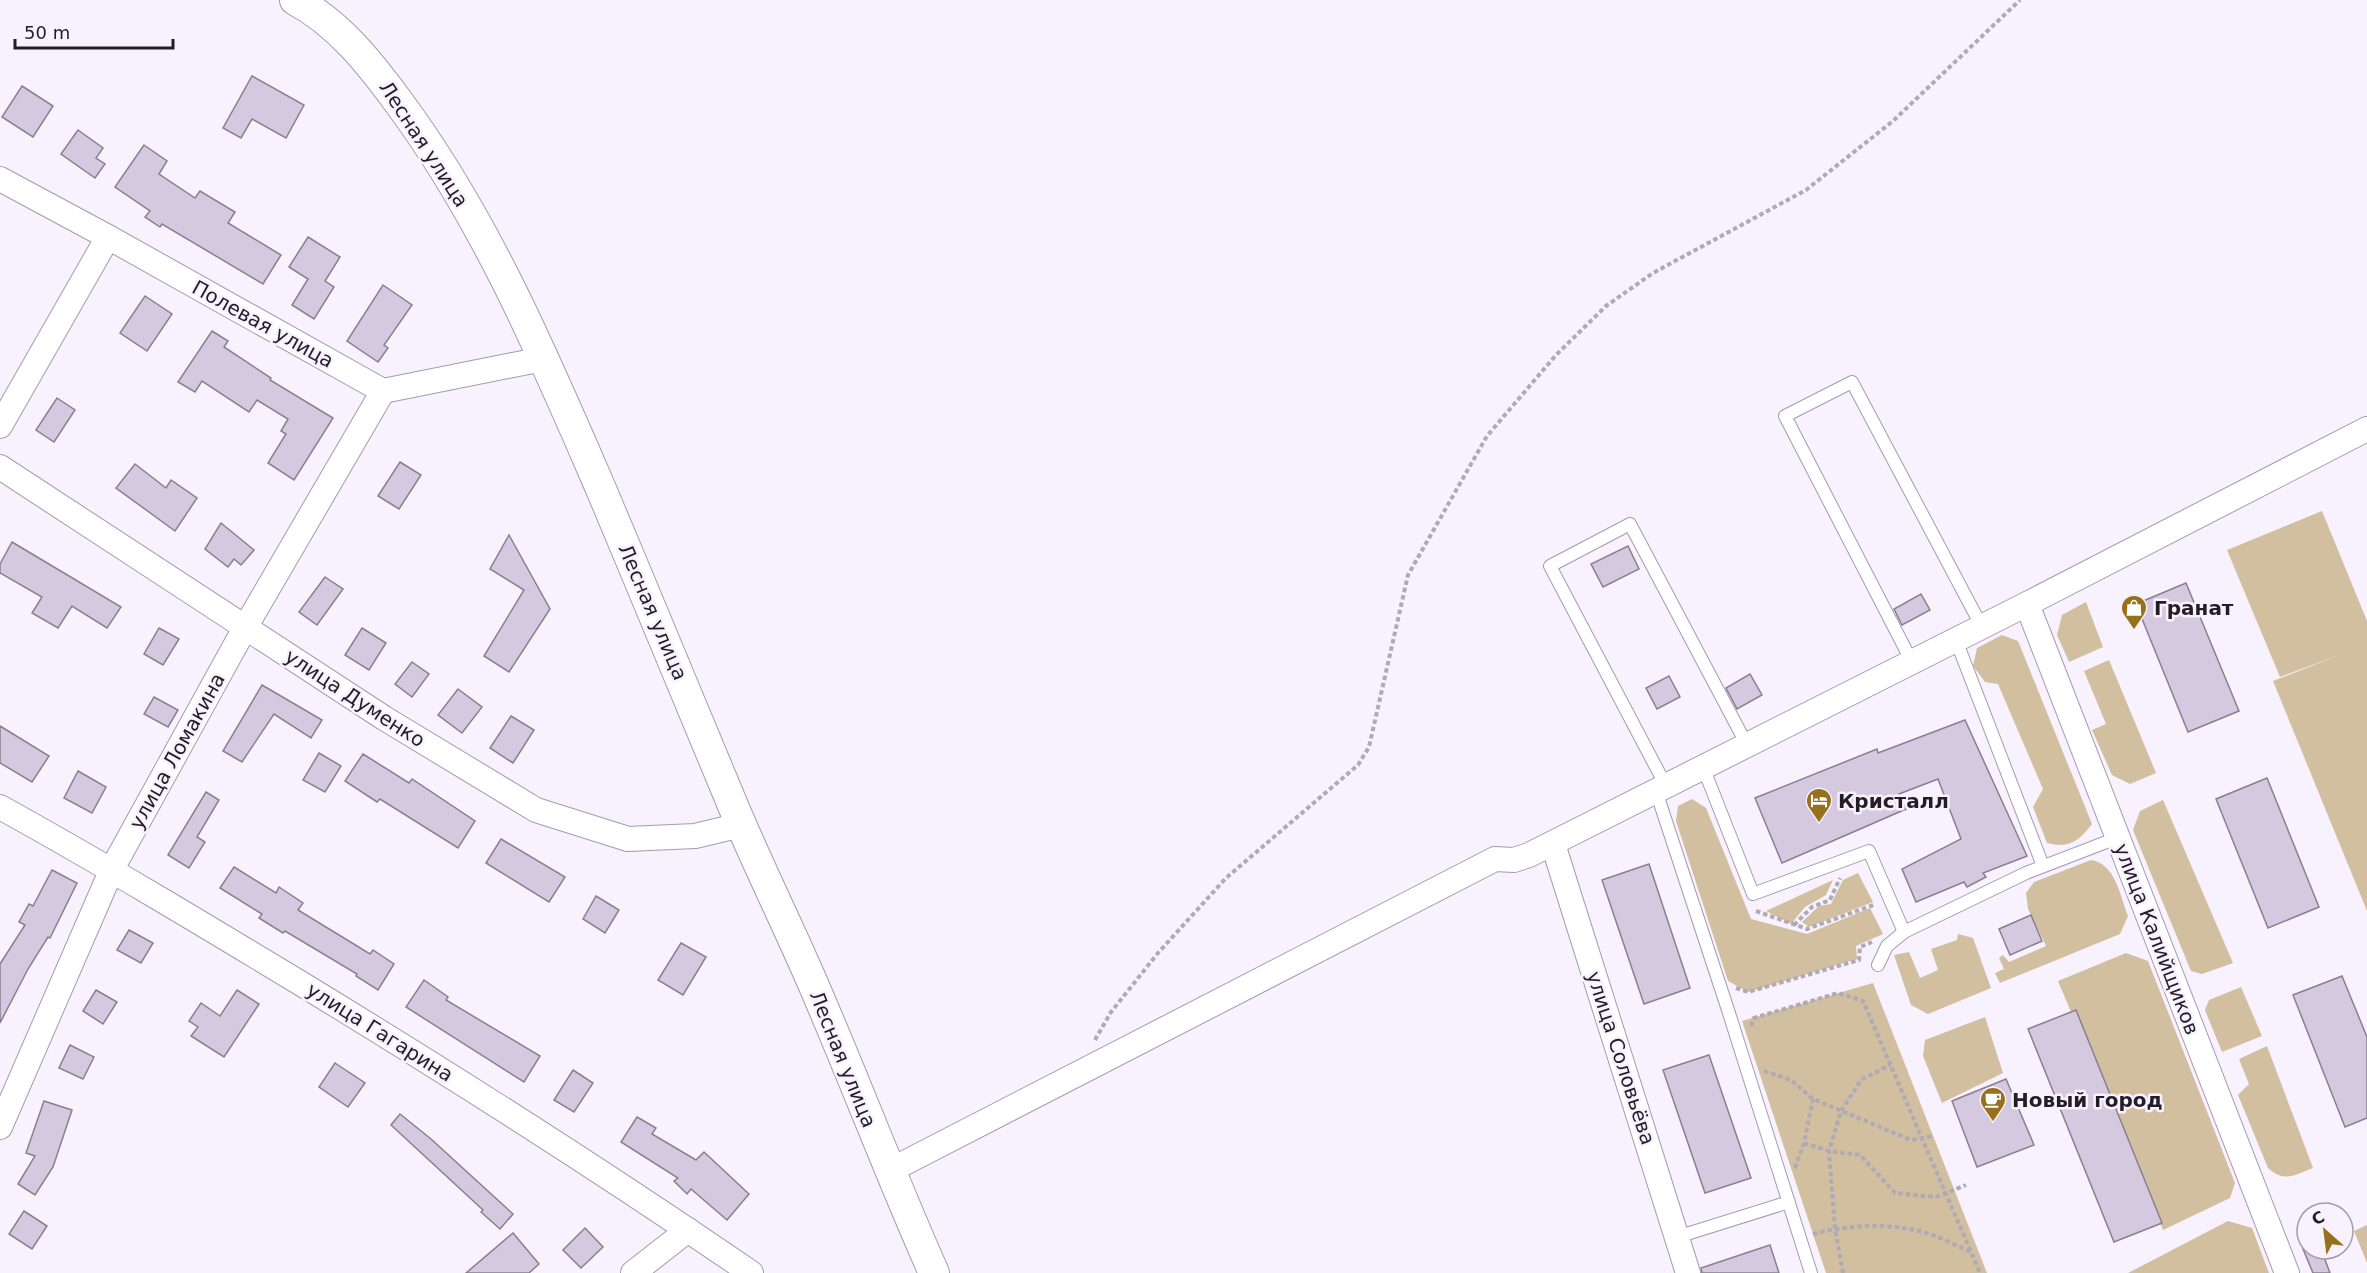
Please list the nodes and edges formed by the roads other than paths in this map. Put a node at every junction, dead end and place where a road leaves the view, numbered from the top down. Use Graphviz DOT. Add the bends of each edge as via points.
graph roads {
  1 [pos="295,0"];
  2 [pos="0,179"];
  3 [pos="108,237"];
  4 [pos="543,359"];
  5 [pos="383,391"];
  6 [pos="0,426"];
  7 [pos="2367,429"];
  8 [pos="0,467"];
  9 [pos="2026,604"];
  10 [pos="246,626"];
  11 [pos="1982,627"];
  12 [pos="1956,640"];
  13 [pos="1912,662"];
  14 [pos="1747,745"];
  15 [pos="1703,767"];
  16 [pos="1661,788"];
  17 [pos="0,807"];
  18 [pos="741,825"];
  19 [pos="2117,838"];
  20 [pos="1553,843"];
  21 [pos="2043,866"];
  22 [pos="112,869"];
  23 [pos="1904,932"];
  24 [pos="1878,965"];
  25 [pos="0,1127"];
  26 [pos="889,1171"];
  27 [pos="1789,1202"];
  28 [pos="688,1230"];
  29 [pos="1677,1237"];
  30 [pos="633,1273"];
  31 [pos="751,1273"];
  32 [pos="934,1273"];
  33 [pos="1688,1273"];
  34 [pos="1811,1273"];
  35 [pos="2287,1273"];
  1 -- 4 [label="street, Лесная улица" via="324,19 371,65 418,129 448,174"];
  2 -- 3 [label="street, Полевая улица"];
  3 -- 5 [label="street, Полевая улица"];
  3 -- 6 [label="street"];
  4 -- 5 [label="street"];
  4 -- 18 [label="street, Лесная улица"];
  5 -- 10 [label="street, улица Ломакина"];
  7 -- 9 [label="street"];
  8 -- 10 [label="street, улица Думенко"];
  9 -- 11 [label="street"];
  9 -- 19 [label="street, улица Калийщиков"];
  10 -- 18 [label="street, улица Думенко" via="384,718 536,810 628,839 695,836"];
  10 -- 22 [label="street, улица Ломакина"];
  11 -- 12 [label="street"];
  11 -- 13 [label="lane" via="1852,382 1785,416"];
  12 -- 13 [label="street"];
  12 -- 21 [label="lane"];
  13 -- 14 [label="street"];
  14 -- 15 [label="street"];
  14 -- 16 [label="lane" via="1630,525 1550,566"];
  15 -- 16 [label="street"];
  15 -- 23 [label="lane" via="1753,894 1869,851"];
  16 -- 20 [label="street"];
  16 -- 27 [label="lane"];
  17 -- 22 [label="street, улица Гагарина"];
  18 -- 26 [label="street, Лесная улица" via="817,993"];
  19 -- 21 [label="lane"];
  19 -- 35 [label="street, улица Калийщиков"];
  20 -- 26 [label="street" via="1514,860 1495,860"];
  20 -- 29 [label="street, улица Соловьёва"];
  21 -- 23 [label="lane"];
  22 -- 25 [label="street, улица Ломакина"];
  22 -- 28 [label="street, улица Гагарина" via="418,1055"];
  23 -- 24 [label="lane" via="1887,946"];
  26 -- 32 [label="street, Лесная улица"];
  27 -- 29 [label="lane"];
  27 -- 34 [label="lane"];
  28 -- 30 [label="street"];
  28 -- 31 [label="street, улица Гагарина"];
  29 -- 33 [label="street, улица Соловьёва"];
}
